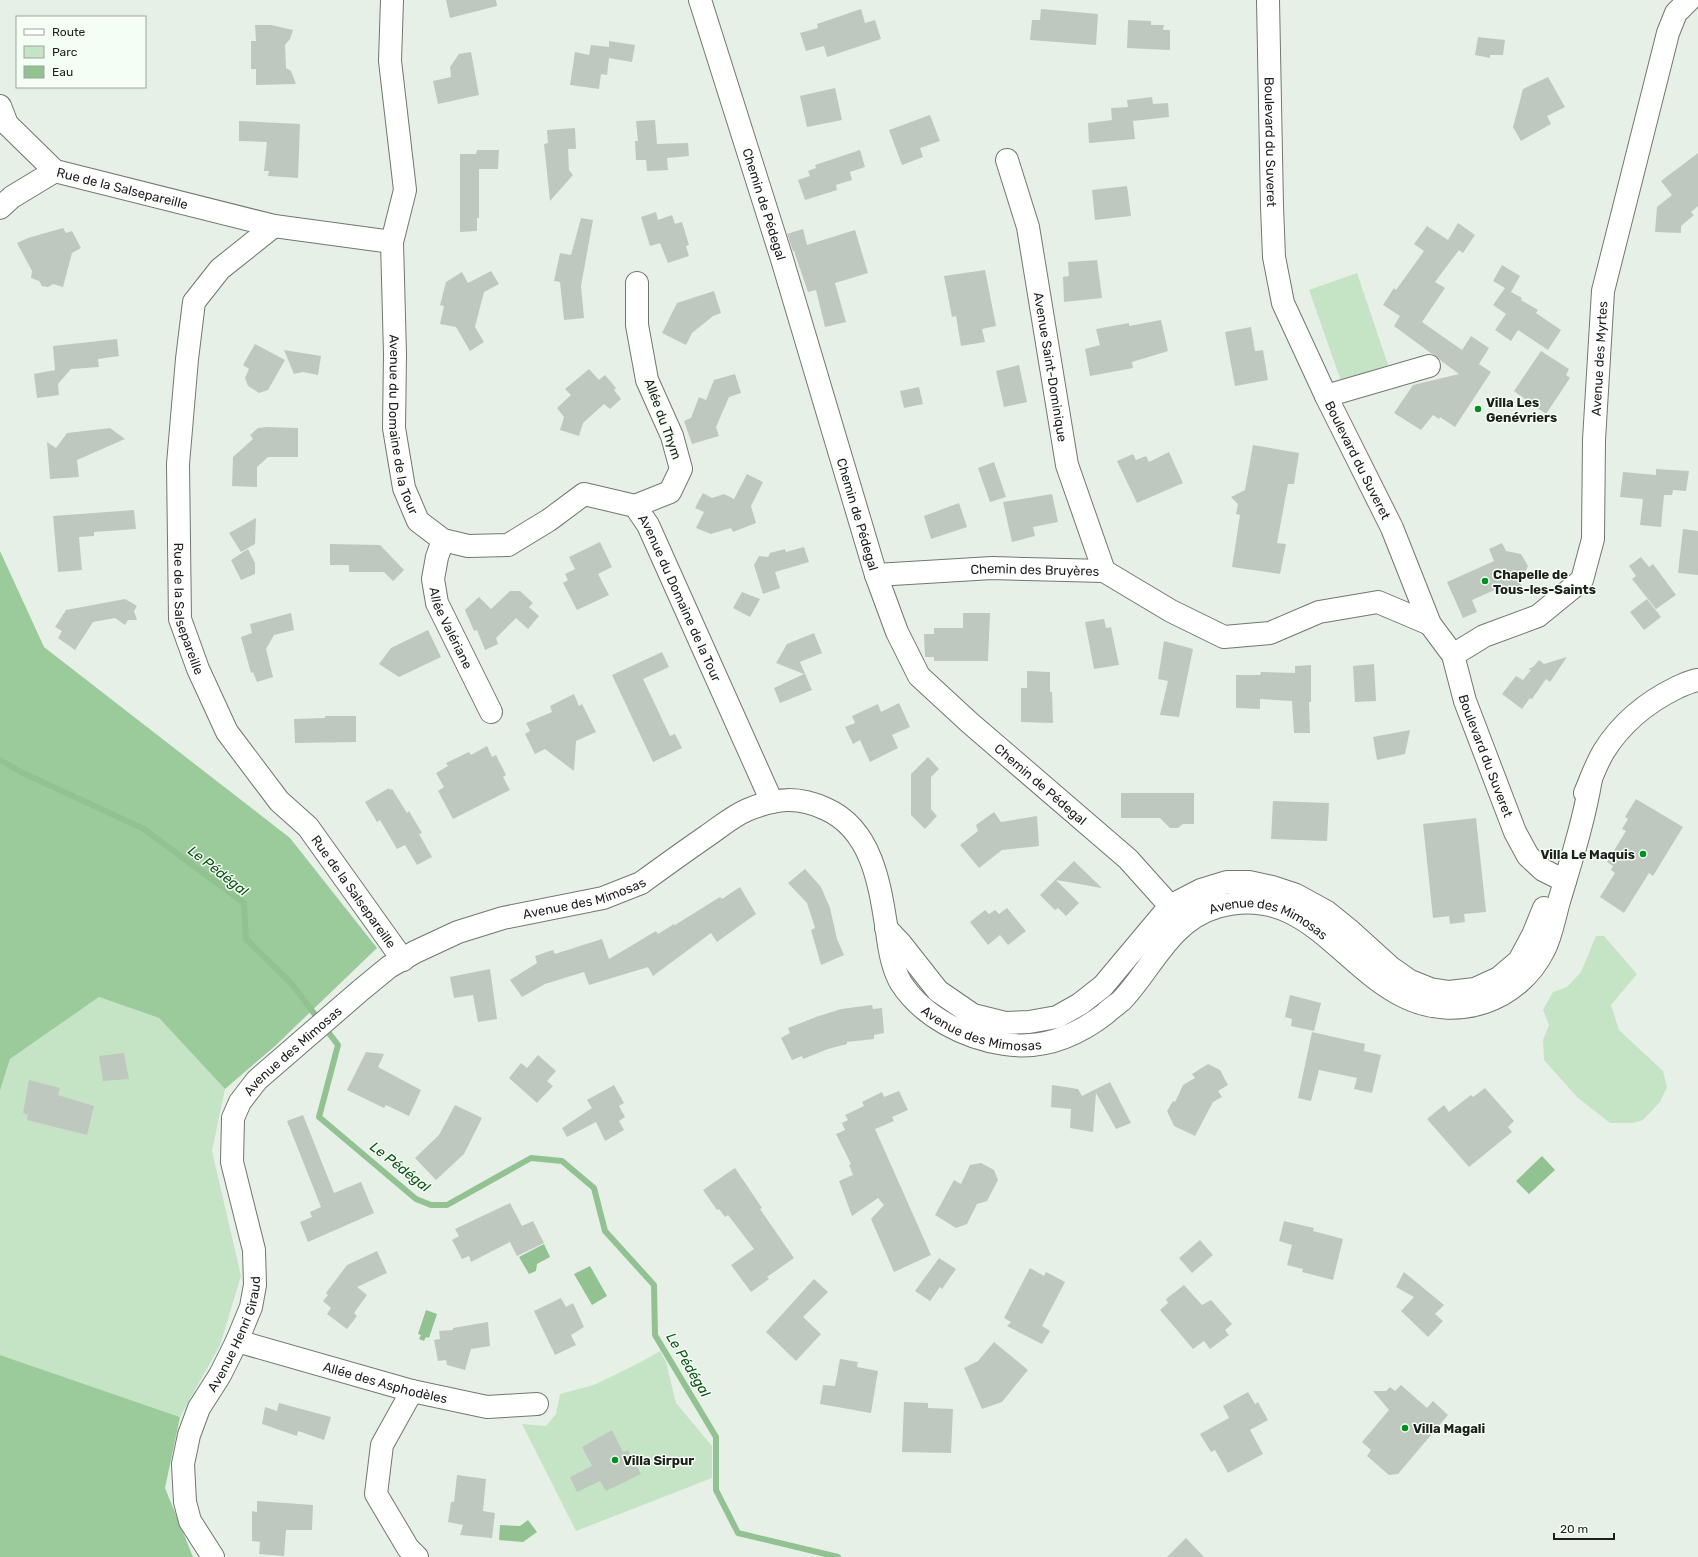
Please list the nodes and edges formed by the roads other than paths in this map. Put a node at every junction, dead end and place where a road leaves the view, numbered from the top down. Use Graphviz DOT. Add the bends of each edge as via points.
graph roads {
  1 [pos="392,0"];
  2 [pos="700,0"];
  3 [pos="1268,0"];
  4 [pos="1689,0"];
  5 [pos="0,106"];
  6 [pos="1007,160"];
  7 [pos="55,171"];
  8 [pos="0,208"];
  9 [pos="274,226"];
  10 [pos="392,242"];
  11 [pos="637,283"];
  12 [pos="1429,366"];
  13 [pos="1326,396"];
  14 [pos="635,506"];
  15 [pos="443,540"];
  16 [pos="1104,570"];
  17 [pos="876,575"];
  18 [pos="1430,624"];
  19 [pos="1453,655"];
  20 [pos="1698,680"];
  21 [pos="491,712"];
  22 [pos="772,802"];
  23 [pos="1560,879"];
  24 [pos="1170,906"];
  25 [pos="1186,924"];
  26 [pos="403,960"];
  27 [pos="969,1025"];
  28 [pos="240,1102"];
  29 [pos="237,1341"];
  30 [pos="412,1391"];
  31 [pos="537,1404"];
  32 [pos="213,1557"];
  33 [pos="417,1557"];
  1 -- 10 [label="street, Avenue du Domaine de la Tour" via="390,60 405,190"];
  2 -- 17 [label="street, Chemin de Pédegal"];
  3 -- 13 [label="street, Boulevard du Suveret" via="1274,257 1283,303"];
  4 -- 19 [label="street, Avenue des Myrtes" via="1676,13 1668,33 1603,291 1594,440 1593,539 1582,580 1538,616 1484,636"];
  5 -- 7 [label="street, Rue de la Salsepareille" via="7,124"];
  6 -- 16 [label="street, Avenue Saint-Dominique" via="1028,227 1067,465"];
  7 -- 8 [label="street" via="12,197"];
  7 -- 9 [label="street, Rue de la Salsepareille"];
  9 -- 10 [label="street, Rue de la Salsepareille"];
  9 -- 26 [label="street, Rue de la Salsepareille" via="220,269 194,302 178,464 180,619 198,669 227,732 279,801 308,827"];
  10 -- 15 [label="street, Avenue du Domaine de la Tour" via="394,428 404,488 418,521"];
  11 -- 14 [label="street, Allée du Thym" via="637,325 647,380 672,436 682,469 670,492"];
  12 -- 13 [label="street"];
  13 -- 18 [label="street, Boulevard du Suveret" via="1392,528"];
  14 -- 15 [label="street, Avenue du Domaine de la Tour" via="584,494 549,520 508,545 468,546"];
  14 -- 22 [label="street, Avenue du Domaine de la Tour" via="648,525"];
  15 -- 21 [label="street, Allée Valériane" via="433,579 437,603"];
  16 -- 17 [label="street, Chemin des Bruyères" via="992,568"];
  16 -- 18 [label="street, Chemin des Bruyères" via="1171,611 1224,637 1270,633 1319,612 1378,602"];
  17 -- 24 [label="street, Chemin de Pédegal" via="897,632 919,676 1128,859"];
  18 -- 19 [label="street, Boulevard du Suveret"];
  19 -- 23 [label="street, Boulevard du Suveret" via="1465,701 1515,832 1528,856 1543,870"];
  20 -- 23 [label="street, Avenue des Mimosas" via="1664,694 1634,715 1620,728 1604,751 1591,779 1586,812"];
  22 -- 26 [label="street, Avenue des Mimosas" via="744,811 641,883 603,898 504,918 458,932"];
  22 -- 27 [label="street, Avenue des Mimosas" via="796,799 816,804 835,813 848,824 864,844 876,868 890,954 901,982 922,1008"];
  23 -- 24 [label="street, Avenue des Mimosas" via="1519,961 1499,978 1475,989 1449,992 1430,989 1410,981 1390,967 1327,912 1296,895 1272,887 1249,882 1227,882 1201,890"];
  23 -- 25 [label="street, Avenue des Mimosas" via="1545,949 1529,972 1510,990 1492,1000 1463,1008 1439,1007 1404,996 1368,972 1313,926 1294,914 1275,907 1259,903 1240,903 1214,908"];
  24 -- 25 [label="street, Chemin de Pédegal"];
  24 -- 27 [label="street, Avenue des Mimosas" via="1103,986 1080,1004 1057,1017 1029,1022"];
  25 -- 27 [label="street, Avenue des Mimosas" via="1165,943 1121,1001 1068,1038 1039,1045 1005,1044"];
  26 -- 28 [label="street, Avenue des Mimosas" via="389,967 361,990 257,1080"];
  28 -- 29 [label="street, Avenue Henri Giraud" via="233,1118 232,1162 254,1250 255,1285 251,1307"];
  29 -- 30 [label="street, Allée des Asphodèles"];
  29 -- 32 [label="street, Avenue Henri Giraud" via="199,1408 189,1435 183,1464 185,1502 190,1520"];
  30 -- 31 [label="street, Allée des Asphodèles" via="487,1407"];
  30 -- 33 [label="street" via="382,1445 376,1494 408,1548"];
}
